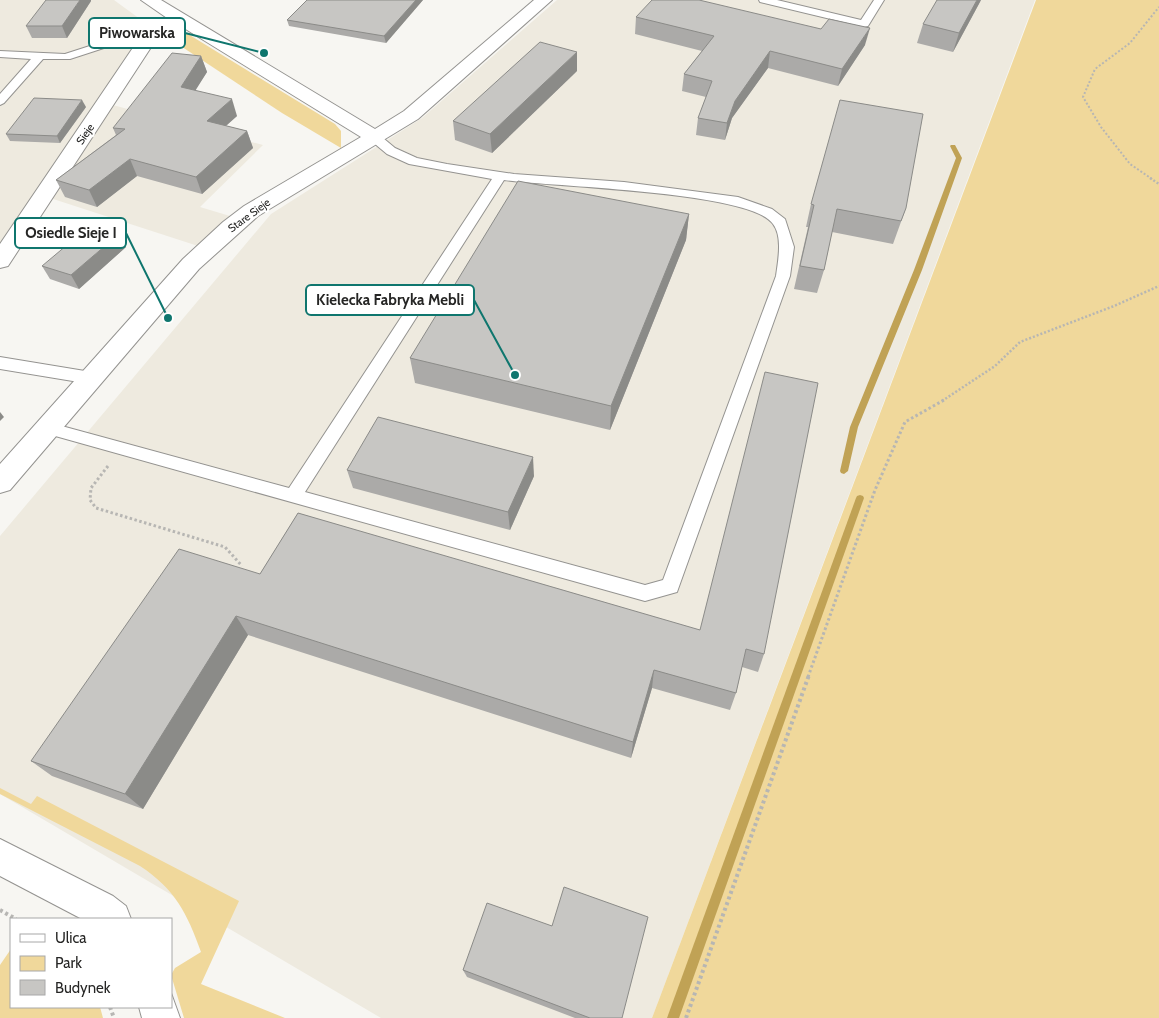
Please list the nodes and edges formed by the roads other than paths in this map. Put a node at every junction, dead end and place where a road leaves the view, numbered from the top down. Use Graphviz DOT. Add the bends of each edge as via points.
graph roads {
  1 [pos="149,0"];
  2 [pos="544,0"];
  3 [pos="764,0"];
  4 [pos="880,0"];
  5 [pos="180,19"];
  6 [pos="155,28"];
  7 [pos="0,54"];
  8 [pos="39,57"];
  9 [pos="0,101"];
  10 [pos="373,136"];
  11 [pos="500,176"];
  12 [pos="0,261"];
  13 [pos="0,363"];
  14 [pos="91,378"];
  15 [pos="47,428"];
  16 [pos="0,482"];
  17 [pos="293,496"];
  18 [pos="0,857"];
  19 [pos="112,918"];
  1 -- 5 [label="street"];
  2 -- 10 [label="street, Stare Sieje" via="410,115"];
  3 -- 4 [label="lane" via="864,24"];
  5 -- 6 [label="street"];
  5 -- 10 [label="street"];
  6 -- 8 [label="lane" via="66,57"];
  6 -- 12 [label="street, Sieje"];
  7 -- 8 [label="lane"];
  8 -- 9 [label="lane"];
  10 -- 11 [label="lane" via="391,151 413,161"];
  10 -- 14 [label="street, Stare Sieje" via="231,227 190,264"];
  11 -- 17 [label="lane"];
  11 -- 17 [label="lane" via="624,186 733,200 767,212 780,222 787,247 784,276 670,586 645,593"];
  13 -- 14 [label="lane"];
  14 -- 15 [label="street, Stare Sieje"];
  15 -- 16 [label="street, Stare Sieje"];
  15 -- 17 [label="lane"];
  18 -- 19 [label="street"];
}
